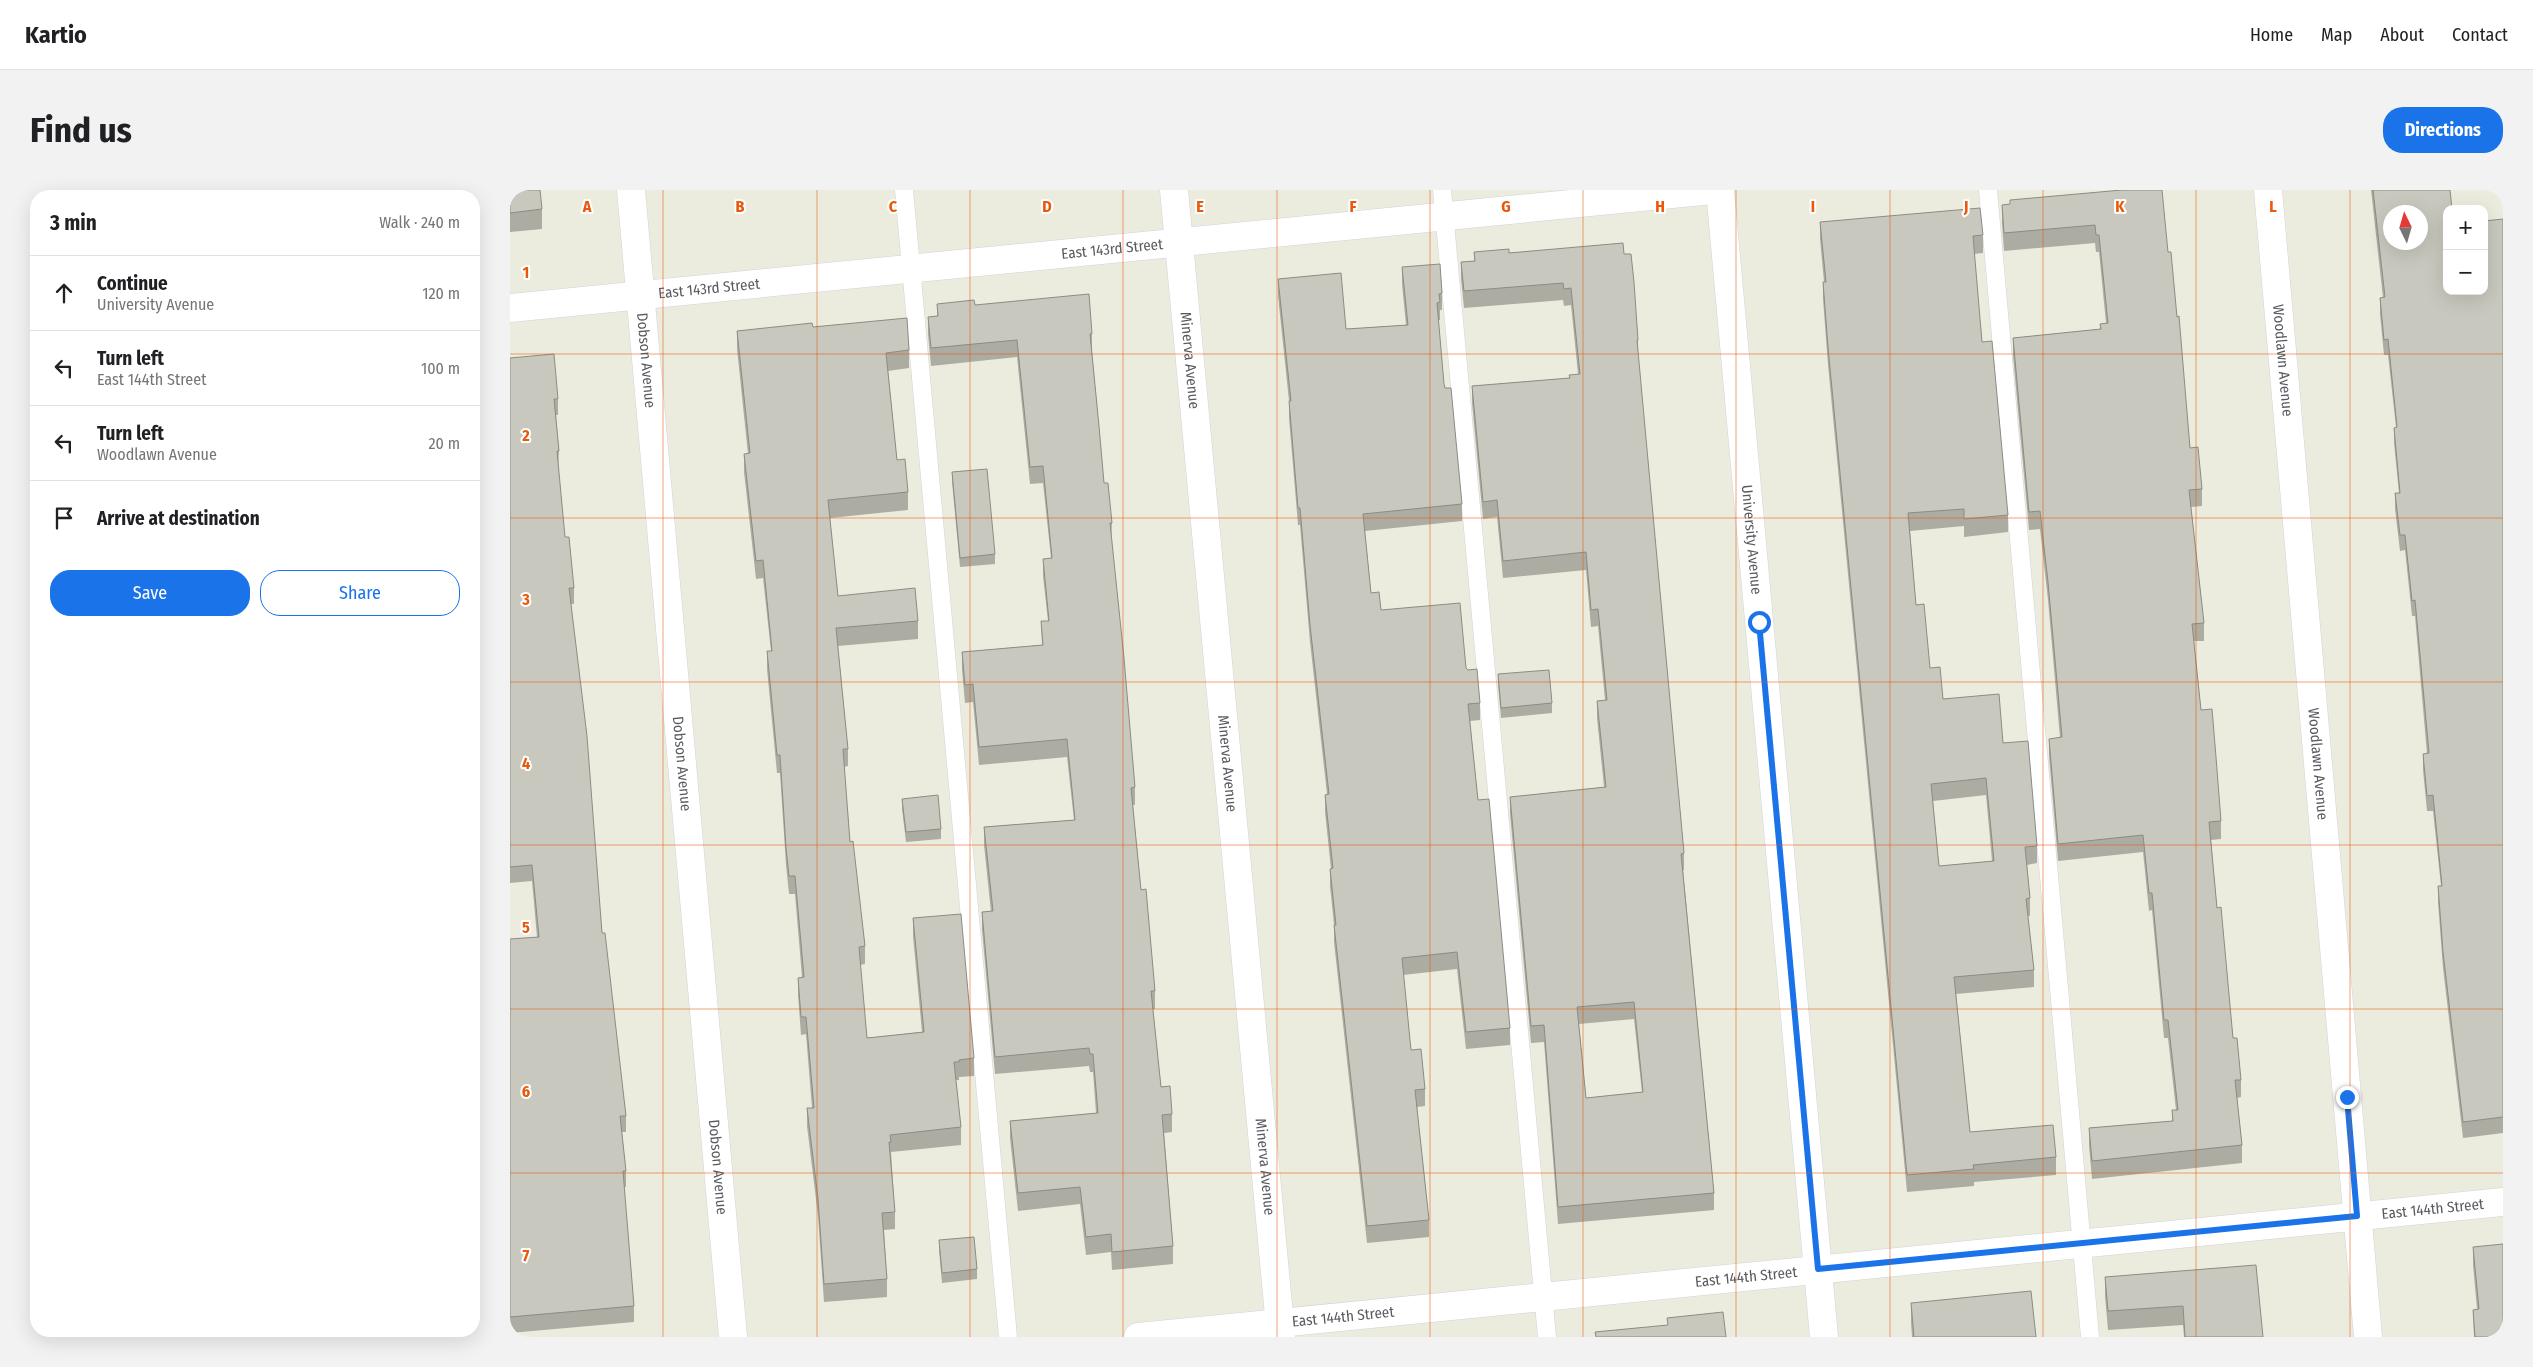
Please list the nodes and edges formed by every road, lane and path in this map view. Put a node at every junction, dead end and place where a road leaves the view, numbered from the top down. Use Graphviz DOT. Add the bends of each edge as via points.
graph roads {
  1 [pos="631,190"];
  2 [pos="904,190"];
  3 [pos="1174,190"];
  4 [pos="1713,190"];
  5 [pos="1720,190"];
  6 [pos="1988,190"];
  7 [pos="2268,190"];
  8 [pos="1443,203"];
  9 [pos="1179,243"];
  10 [pos="911,268"];
  11 [pos="640,295"];
  12 [pos="510,308"];
  13 [pos="2503,1202"];
  14 [pos="2357,1216"];
  15 [pos="2082,1243"];
  16 [pos="1818,1269"];
  17 [pos="1543,1297"];
  18 [pos="1280,1330"];
  19 [pos="733,1337"];
  20 [pos="1008,1337"];
  21 [pos="1138,1337"];
  22 [pos="1547,1337"];
  23 [pos="1824,1337"];
  24 [pos="2090,1337"];
  25 [pos="2368,1337"];
  1 -- 11 [label="street, Dobson Avenue"];
  2 -- 10 [label="lane"];
  3 -- 9 [label="street, Minerva Avenue"];
  4 -- 8 [label="street, East 143rd Street"];
  5 -- 16 [label="street, University Avenue"];
  6 -- 15 [label="lane"];
  7 -- 14 [label="street, Woodlawn Avenue"];
  8 -- 9 [label="street, East 143rd Street"];
  8 -- 17 [label="lane"];
  9 -- 10 [label="street, East 143rd Street"];
  9 -- 18 [label="street, Minerva Avenue"];
  10 -- 11 [label="street, East 143rd Street"];
  10 -- 20 [label="lane"];
  11 -- 12 [label="street, East 143rd Street"];
  11 -- 19 [label="street, Dobson Avenue"];
  13 -- 14 [label="street, East 144th Street"];
  14 -- 15 [label="street, East 144th Street"];
  14 -- 25 [label="street, Woodlawn Avenue"];
  15 -- 16 [label="street, East 144th Street"];
  15 -- 24 [label="lane"];
  16 -- 17 [label="street, East 144th Street"];
  16 -- 23 [label="street, University Avenue"];
  17 -- 18 [label="street, East 144th Street"];
  17 -- 22 [label="lane"];
  18 -- 21 [label="street, East 144th Street"];
}
